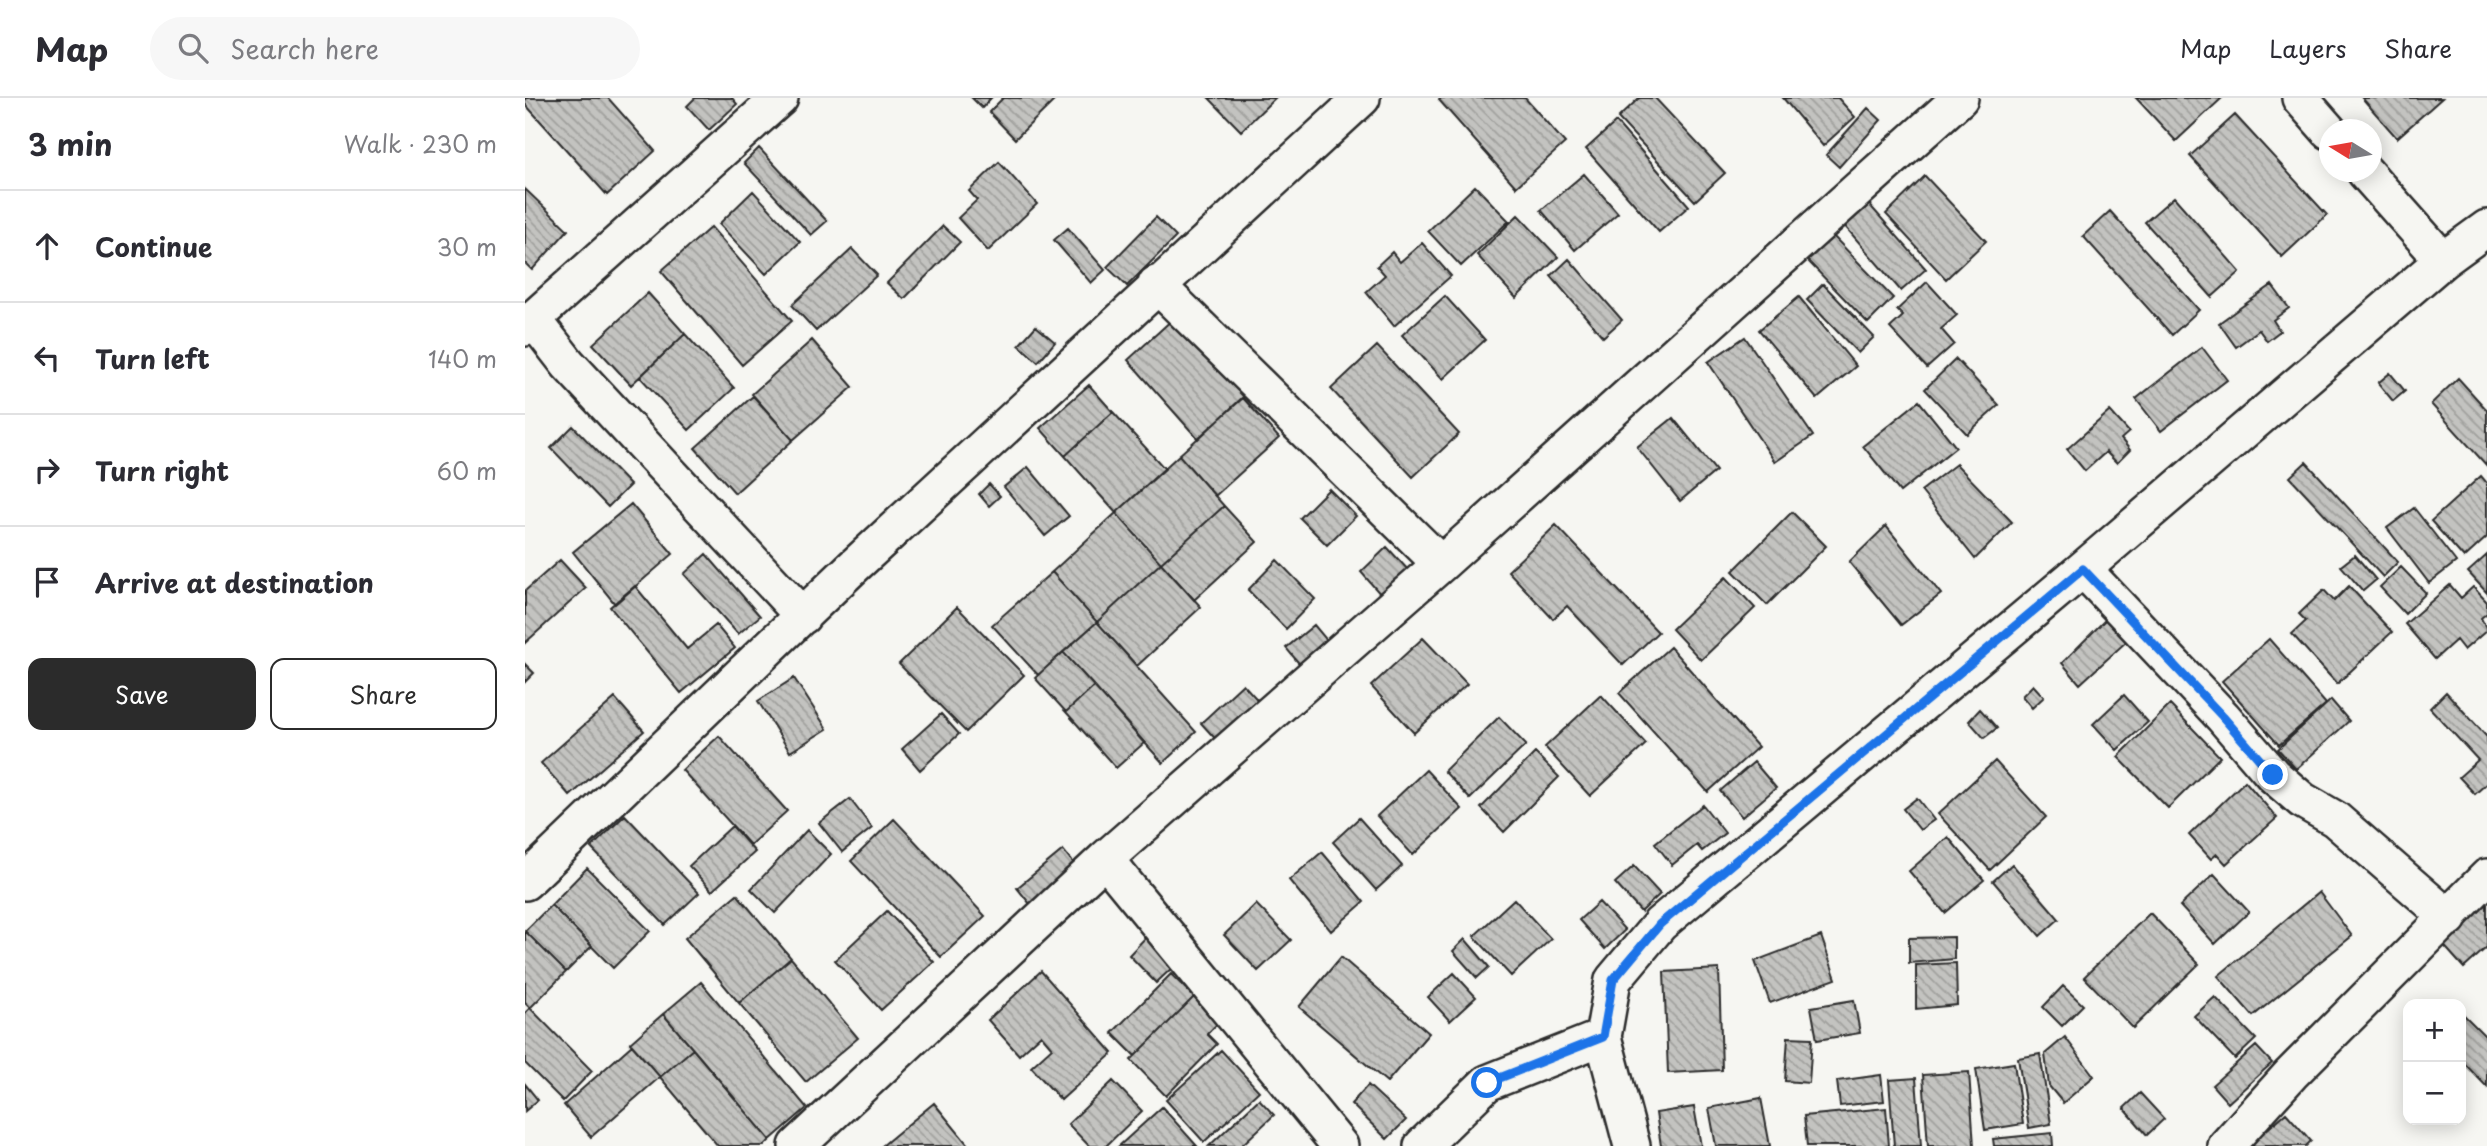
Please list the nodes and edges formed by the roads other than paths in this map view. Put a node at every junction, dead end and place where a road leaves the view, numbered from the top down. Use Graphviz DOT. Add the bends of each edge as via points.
graph roads {
  1 [pos="780,98"];
  2 [pos="1362,98"];
  3 [pos="1960,98"];
  4 [pos="2300,98"];
  5 [pos="2319,120"];
  6 [pos="2374,182"];
  7 [pos="2487,228"];
  8 [pos="2443,260"];
  9 [pos="1156,284"];
  10 [pos="529,323"];
  11 [pos="1441,564"];
  12 [pos="2083,569"];
  13 [pos="803,616"];
  14 [pos="1105,859"];
  15 [pos="2487,877"];
  16 [pos="525,882"];
  17 [pos="2449,918"];
  18 [pos="1603,1037"];
  19 [pos="797,1146"];
  20 [pos="1340,1146"];
  21 [pos="1422,1146"];
  22 [pos="1632,1146"];
  23 [pos="2226,1146"];
  1 -- 10 [label="street"];
  2 -- 9 [label="street"];
  3 -- 11 [label="street"];
  4 -- 5 [label="street"];
  6 -- 8 [label="street"];
  7 -- 8 [label="street"];
  8 -- 12 [label="street"];
  9 -- 11 [label="street"];
  9 -- 13 [label="street"];
  10 -- 13 [label="street"];
  11 -- 14 [label="street"];
  12 -- 17 [label="street" via="2273,775 2302,800 2335,819"];
  12 -- 18 [label="street" via="1660,924 1613,980"];
  13 -- 16 [label="street"];
  14 -- 19 [label="street"];
  14 -- 20 [label="street"];
  15 -- 17 [label="street"];
  17 -- 23 [label="street" via="2291,1074"];
  18 -- 21 [label="street" via="1487,1083"];
  18 -- 22 [label="street"];
}
